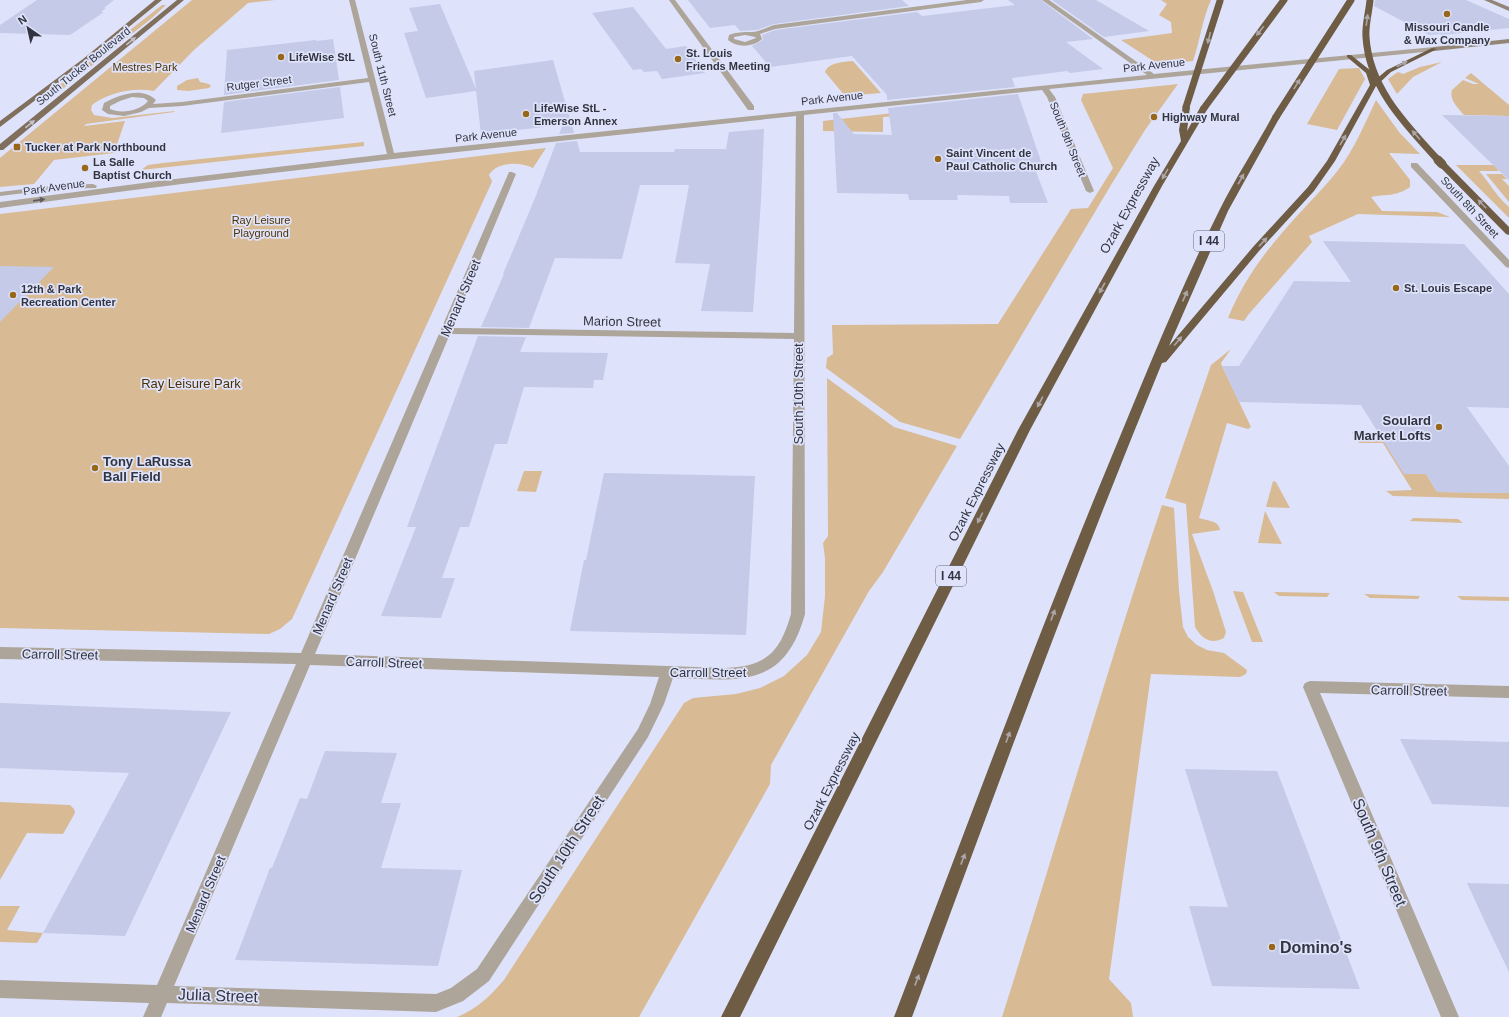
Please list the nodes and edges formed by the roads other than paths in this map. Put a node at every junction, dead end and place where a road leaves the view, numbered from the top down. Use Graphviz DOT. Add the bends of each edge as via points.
graph roads {
  1 [pos="159,0"];
  2 [pos="181,0"];
  3 [pos="355,0"];
  4 [pos="672,0"];
  5 [pos="981,0"];
  6 [pos="1045,0"];
  7 [pos="1221,0"];
  8 [pos="1284,0"];
  9 [pos="1350,0"];
  10 [pos="1370,0"];
  11 [pos="1487,0"];
  12 [pos="1509,9"];
  13 [pos="754,34"];
  14 [pos="1509,41"];
  15 [pos="1434,49"];
  16 [pos="1349,56"];
  17 [pos="1153,76"];
  18 [pos="372,80"];
  19 [pos="1373,85"];
  20 [pos="1044,87"];
  21 [pos="148,106"];
  22 [pos="751,108"];
  23 [pos="800,112"];
  24 [pos="0,125"];
  25 [pos="1184,140"];
  26 [pos="0,148"];
  27 [pos="391,156"];
  28 [pos="1414,165"];
  29 [pos="512,174"];
  30 [pos="158,183"];
  31 [pos="1090,191"];
  32 [pos="0,194"];
  33 [pos="0,205"];
  34 [pos="1509,232"];
  35 [pos="1509,265"];
  36 [pos="446,331"];
  37 [pos="798,336"];
  38 [pos="1153,370"];
  39 [pos="0,653"];
  40 [pos="305,659"];
  41 [pos="767,666"];
  42 [pos="667,673"];
  43 [pos="1310,687"];
  44 [pos="1509,692"];
  45 [pos="0,989"];
  46 [pos="163,993"];
  47 [pos="436,1003"];
  48 [pos="152,1017"];
  49 [pos="730,1017"];
  50 [pos="903,1017"];
  51 [pos="1450,1017"];
  1 -- 24 [label="main road, South Tucker Boulevard"];
  26 -- 2 [label="main road, South Tucker Boulevard, one-way"];
  3 -- 18 [label="street, South 11th Street"];
  4 -- 22 [label="street"];
  5 -- 13 [label="street" via="787,24"];
  6 -- 17 [label="street"];
  7 -- 25 [label="highway, one-way, bridge" via="1186,107"];
  8 -- 25 [label="highway, Ozark Expressway / I 44, one-way, bridge" via="1204,108"];
  38 -- 9 [label="highway, I 44, one-way, bridge" via="1218,222 1241,178 1276,117"];
  34 -- 10 [label="highway, one-way, bridge" via="1442,164 1399,116 1385,96 1369,60 1366,36"];
  11 -- 12 [label="street"];
  14 -- 15 [label="street, Park Avenue"];
  15 -- 16 [label="street, Park Avenue"];
  19 -- 15 [label="highway, one-way" via="1389,71"];
  16 -- 17 [label="street, Park Avenue"];
  16 -- 19 [label="highway" via="1369,72"];
  17 -- 20 [label="street, Park Avenue"];
  18 -- 21 [label="street, Rutger Street"];
  18 -- 27 [label="street, South 11th Street"];
  38 -- 19 [label="highway, one-way" via="1311,188 1331,161"];
  20 -- 23 [label="street, Park Avenue"];
  20 -- 31 [label="street, South 9th Street" via="1052,97"];
  21 -- 21 [label="street, Rutger Street" via="152,100 150,97 140,95 117,99 105,107 109,112 121,113"];
  23 -- 27 [label="street, Park Avenue"];
  23 -- 37 [label="street, South 10th Street"];
  25 -- 49 [label="highway, Ozark Expressway / I 44, one-way" via="1024,430"];
  27 -- 30 [label="street, Park Avenue"];
  28 -- 35 [label="street, South 8th Street"];
  29 -- 36 [label="street, Menard Street"];
  30 -- 32 [label="street, Park Avenue" via="58,187"];
  33 -- 30 [label="street, Park Avenue, one-way"];
  36 -- 37 [label="street, Marion Street"];
  36 -- 40 [label="street, Menard Street"];
  37 -- 41 [label="street, South 10th Street" via="798,614 786,645 778,658"];
  50 -- 38 [label="highway, I 44, one-way" via="1058,602"];
  39 -- 40 [label="street, Carroll Street"];
  40 -- 42 [label="street, Carroll Street"];
  40 -- 46 [label="street, Menard Street"];
  41 -- 42 [label="street, Carroll Street" via="753,672 738,674"];
  42 -- 47 [label="street, South 10th Street" via="656,709 643,733 483,975 457,995"];
  43 -- 44 [label="street, Carroll Street"];
  43 -- 51 [label="street, South 9th Street"];
  45 -- 46 [label="street, Julia Street"];
  46 -- 47 [label="street, Julia Street"];
  46 -- 48 [label="street, Menard Street"];
}
